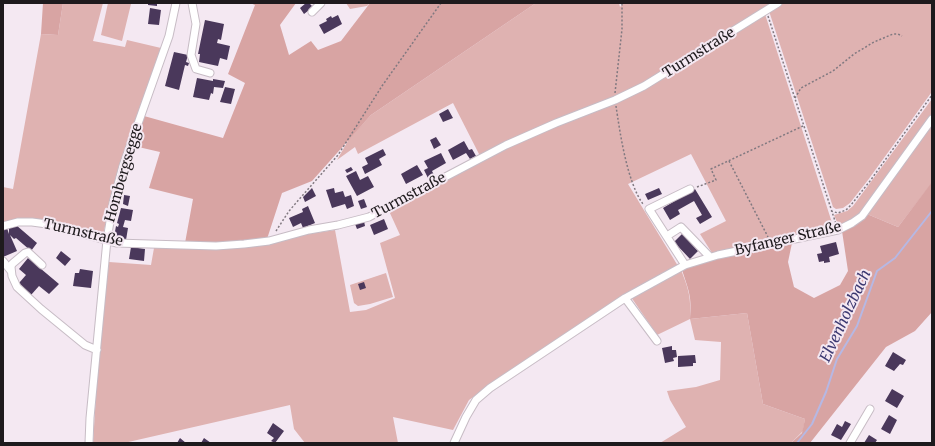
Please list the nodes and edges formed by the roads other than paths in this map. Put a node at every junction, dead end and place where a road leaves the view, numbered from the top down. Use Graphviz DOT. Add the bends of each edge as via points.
graph roads {
  1 [pos="176,3"];
  2 [pos="192,3"];
  3 [pos="321,3"];
  4 [pos="778,3"];
  5 [pos="312,12"];
  6 [pos="210,73"];
  7 [pos="932,119"];
  8 [pos="690,189"];
  9 [pos="3,226"];
  10 [pos="667,236"];
  11 [pos="106,240"];
  12 [pos="710,257"];
  13 [pos="3,261"];
  14 [pos="42,265"];
  15 [pos="685,265"];
  16 [pos="11,271"];
  17 [pos="625,298"];
  18 [pos="657,341"];
  19 [pos="97,350"];
  20 [pos="870,409"];
  21 [pos="89,443"];
  22 [pos="454,443"];
  23 [pos="850,443"];
  1 -- 11 [label="street, Hombergsegge" via="167,42 119,179"];
  2 -- 6 [label="street" via="196,24 191,55 196,69"];
  3 -- 5 [label="street"];
  4 -- 11 [label="street, Turmstraße" via="644,86 506,145 369,218 269,241 244,244 126,244"];
  7 -- 12 [label="street, Byfanger Straße" via="862,216 852,223 838,230"];
  8 -- 10 [label="street" via="649,209"];
  9 -- 11 [label="street, Turmstraße" via="24,222 47,224"];
  10 -- 12 [label="street" via="681,227"];
  10 -- 15 [label="street"];
  11 -- 19 [label="street, Hombergsegge"];
  12 -- 15 [label="street, Byfanger Straße"];
  13 -- 16 [label="street"];
  14 -- 16 [label="street" via="25,252 12,264"];
  15 -- 17 [label="street, Byfanger Straße"];
  16 -- 19 [label="street" via="15,283 27,297 85,345"];
  17 -- 18 [label="street"];
  17 -- 22 [label="street, Byfanger Straße" via="490,388 476,400"];
  19 -- 21 [label="street, Hombergsegge"];
  20 -- 23 [label="street"];
}
